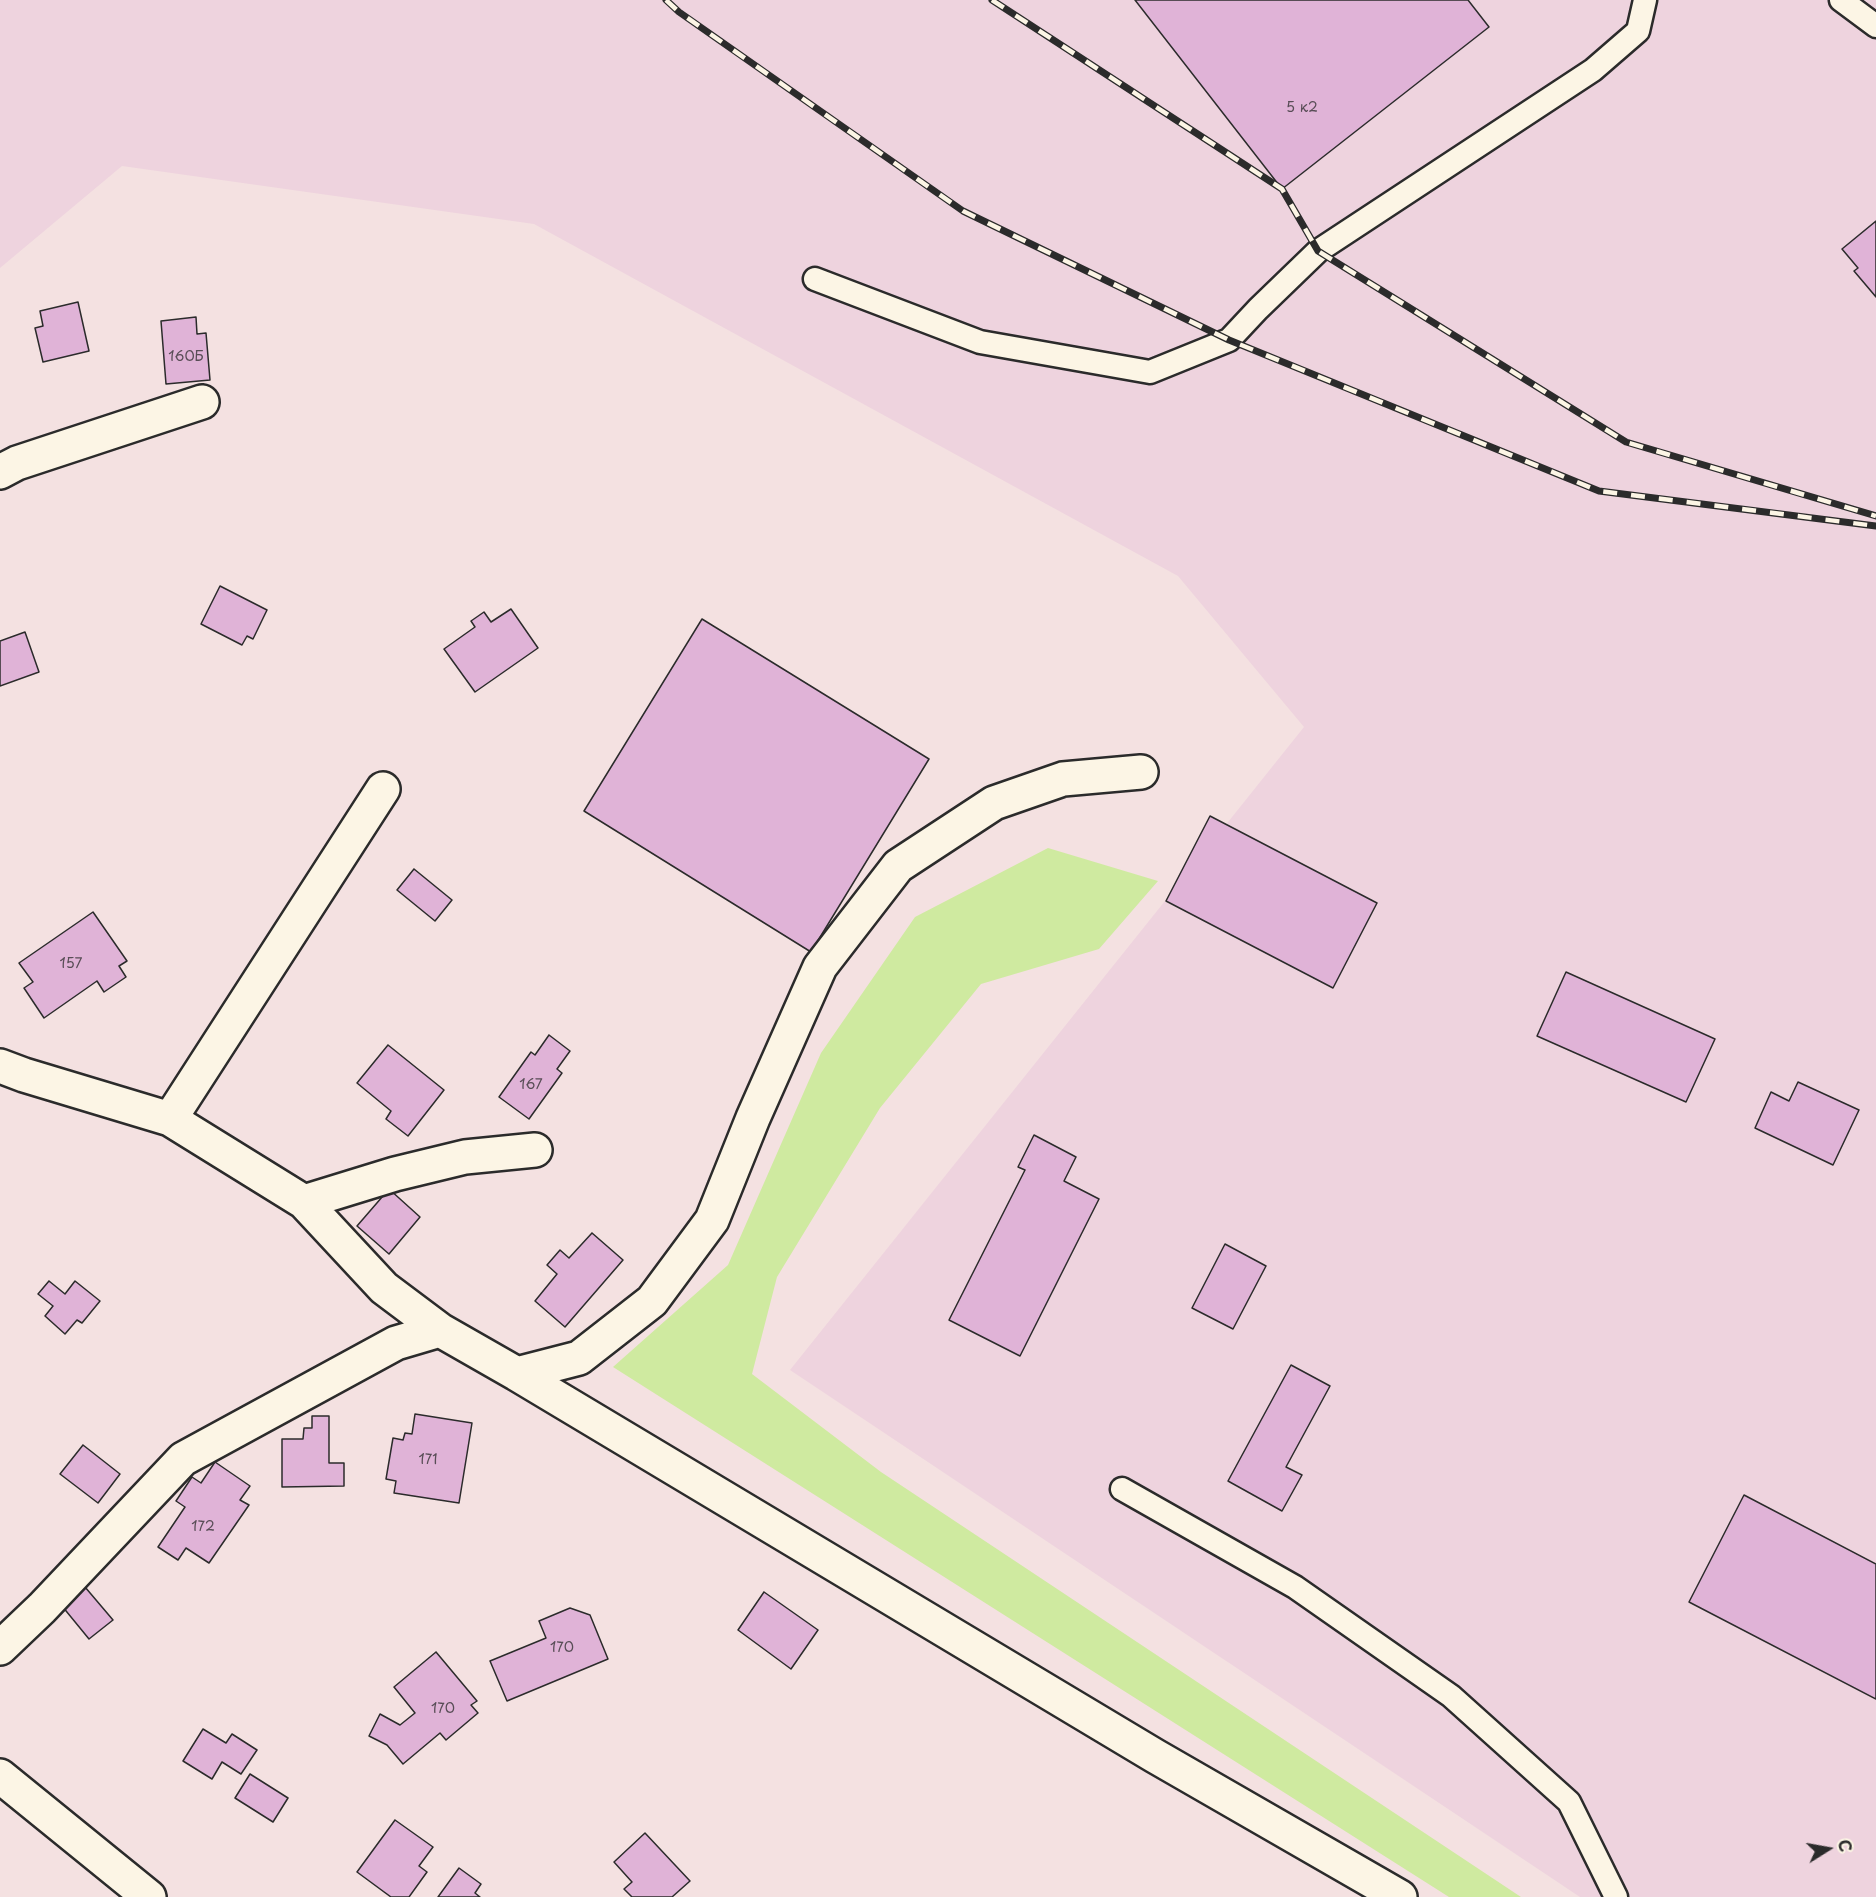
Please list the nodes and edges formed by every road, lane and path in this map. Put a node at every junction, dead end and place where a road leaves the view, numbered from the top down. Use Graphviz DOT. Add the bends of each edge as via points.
graph roads {
  1 [pos="1645,0"];
  2 [pos="1840,0"];
  3 [pos="1876,26"];
  4 [pos="815,279"];
  5 [pos="202,402"];
  6 [pos="0,472"];
  7 [pos="1141,772"];
  8 [pos="383,789"];
  9 [pos="0,1066"];
  10 [pos="170,1119"];
  11 [pos="535,1150"];
  12 [pos="304,1202"];
  13 [pos="440,1330"];
  14 [pos="516,1374"];
  15 [pos="1122,1489"];
  16 [pos="0,1648"];
  17 [pos="0,1776"];
  18 [pos="148,1897"];
  19 [pos="1400,1897"];
  20 [pos="1616,1897"];
  1 -- 4 [label="lane" via="1638,31 1593,70 1318,252 1229,340 1150,372 980,342"];
  2 -- 3 [label="lane"];
  5 -- 6 [label="street"];
  7 -- 14 [label="street" via="1063,779 994,803 898,866 820,967 712,1220 652,1301 579,1358"];
  8 -- 10 [label="street"];
  9 -- 10 [label="street"];
  10 -- 12 [label="street"];
  11 -- 12 [label="street" via="465,1156"];
  12 -- 13 [label="street" via="384,1288"];
  13 -- 14 [label="street"];
  13 -- 16 [label="street" via="396,1343 183,1459"];
  14 -- 19 [label="street" via="1155,1756"];
  15 -- 20 [label="lane" via="1295,1587 1451,1696 1569,1802"];
  17 -- 18 [label="street"];
}
